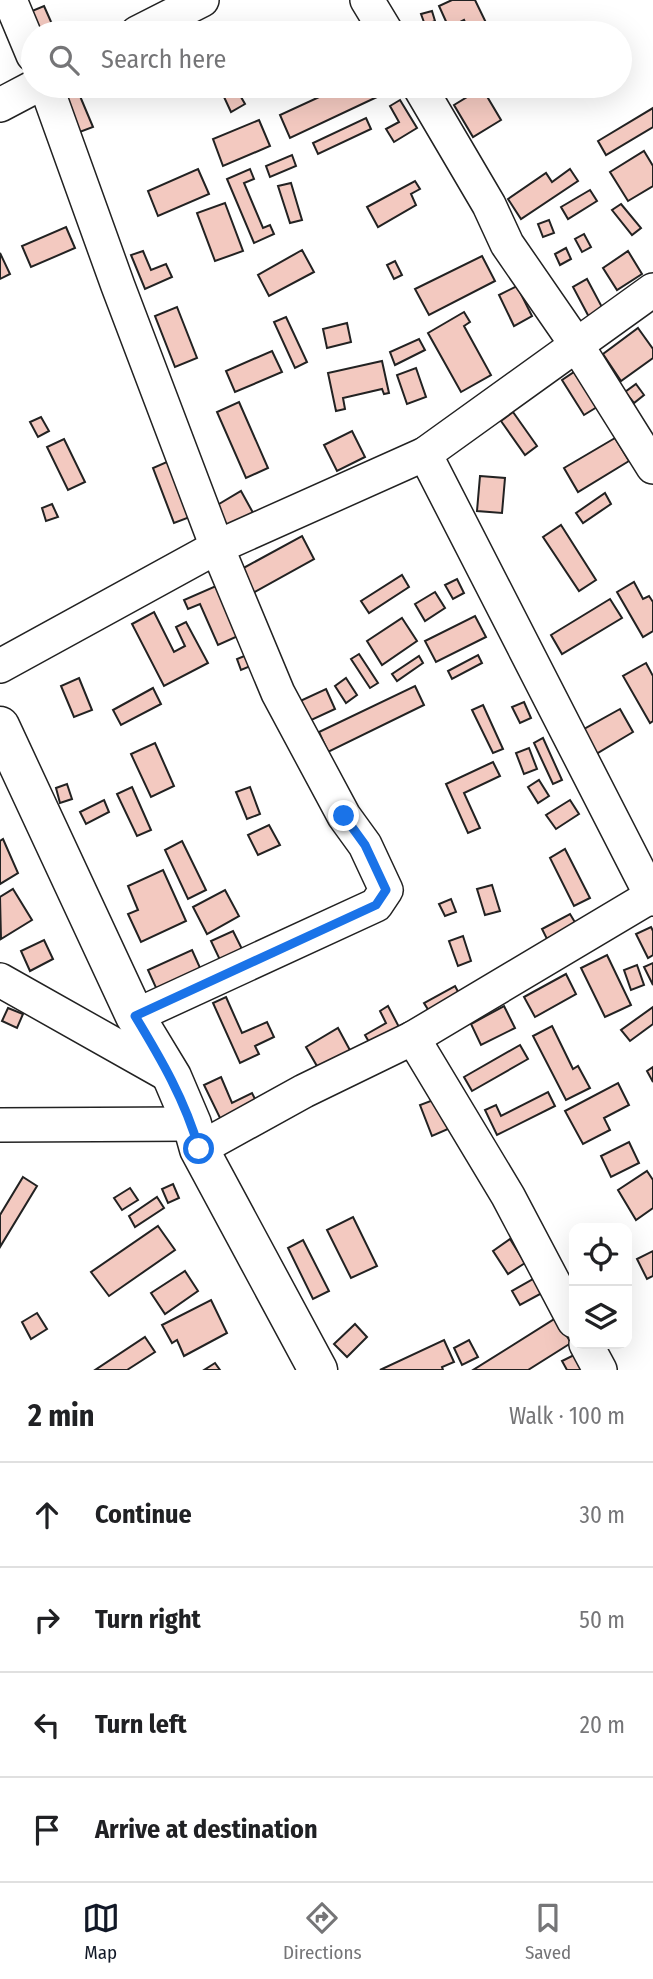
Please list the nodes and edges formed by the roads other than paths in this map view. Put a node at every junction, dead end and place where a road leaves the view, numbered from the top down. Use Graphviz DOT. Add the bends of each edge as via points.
graph roads {
  1 [pos="10,0"];
  2 [pos="202,0"];
  3 [pos="367,0"];
  4 [pos="161,21"];
  5 [pos="380,21"];
  6 [pos="21,26"];
  7 [pos="21,94"];
  8 [pos="50,98"];
  9 [pos="426,98"];
  10 [pos="0,105"];
  11 [pos="653,290"];
  12 [pos="576,344"];
  13 [pos="425,454"];
  14 [pos="653,467"];
  15 [pos="217,547"];
  16 [pos="0,666"];
  17 [pos="0,726"];
  18 [pos="652,897"];
  19 [pos="0,981"];
  20 [pos="135,1016"];
  21 [pos="413,1038"];
  22 [pos="172,1077"];
  23 [pos="0,1125"];
  24 [pos="195,1136"];
  25 [pos="569,1312"];
  26 [pos="589,1349"];
  27 [pos="318,1370"];
  28 [pos="600,1370"];
  1 -- 6 [label="street"];
  2 -- 4 [label="street"];
  3 -- 5 [label="street"];
  7 -- 10 [label="street"];
  8 -- 15 [label="street"];
  9 -- 12 [label="street" via="489,205 506,244"];
  11 -- 12 [label="street"];
  12 -- 13 [label="street"];
  12 -- 14 [label="street"];
  13 -- 15 [label="street"];
  13 -- 18 [label="street"];
  15 -- 16 [label="street"];
  15 -- 20 [label="street" via="278,693 386,890 376,905"];
  17 -- 20 [label="street"];
  18 -- 21 [label="street"];
  19 -- 22 [label="street"];
  20 -- 22 [label="street"];
  21 -- 24 [label="street" via="304,1091"];
  21 -- 25 [label="street" via="508,1196"];
  22 -- 24 [label="street"];
  23 -- 24 [label="street"];
  24 -- 27 [label="street"];
  26 -- 28 [label="street"];
}
